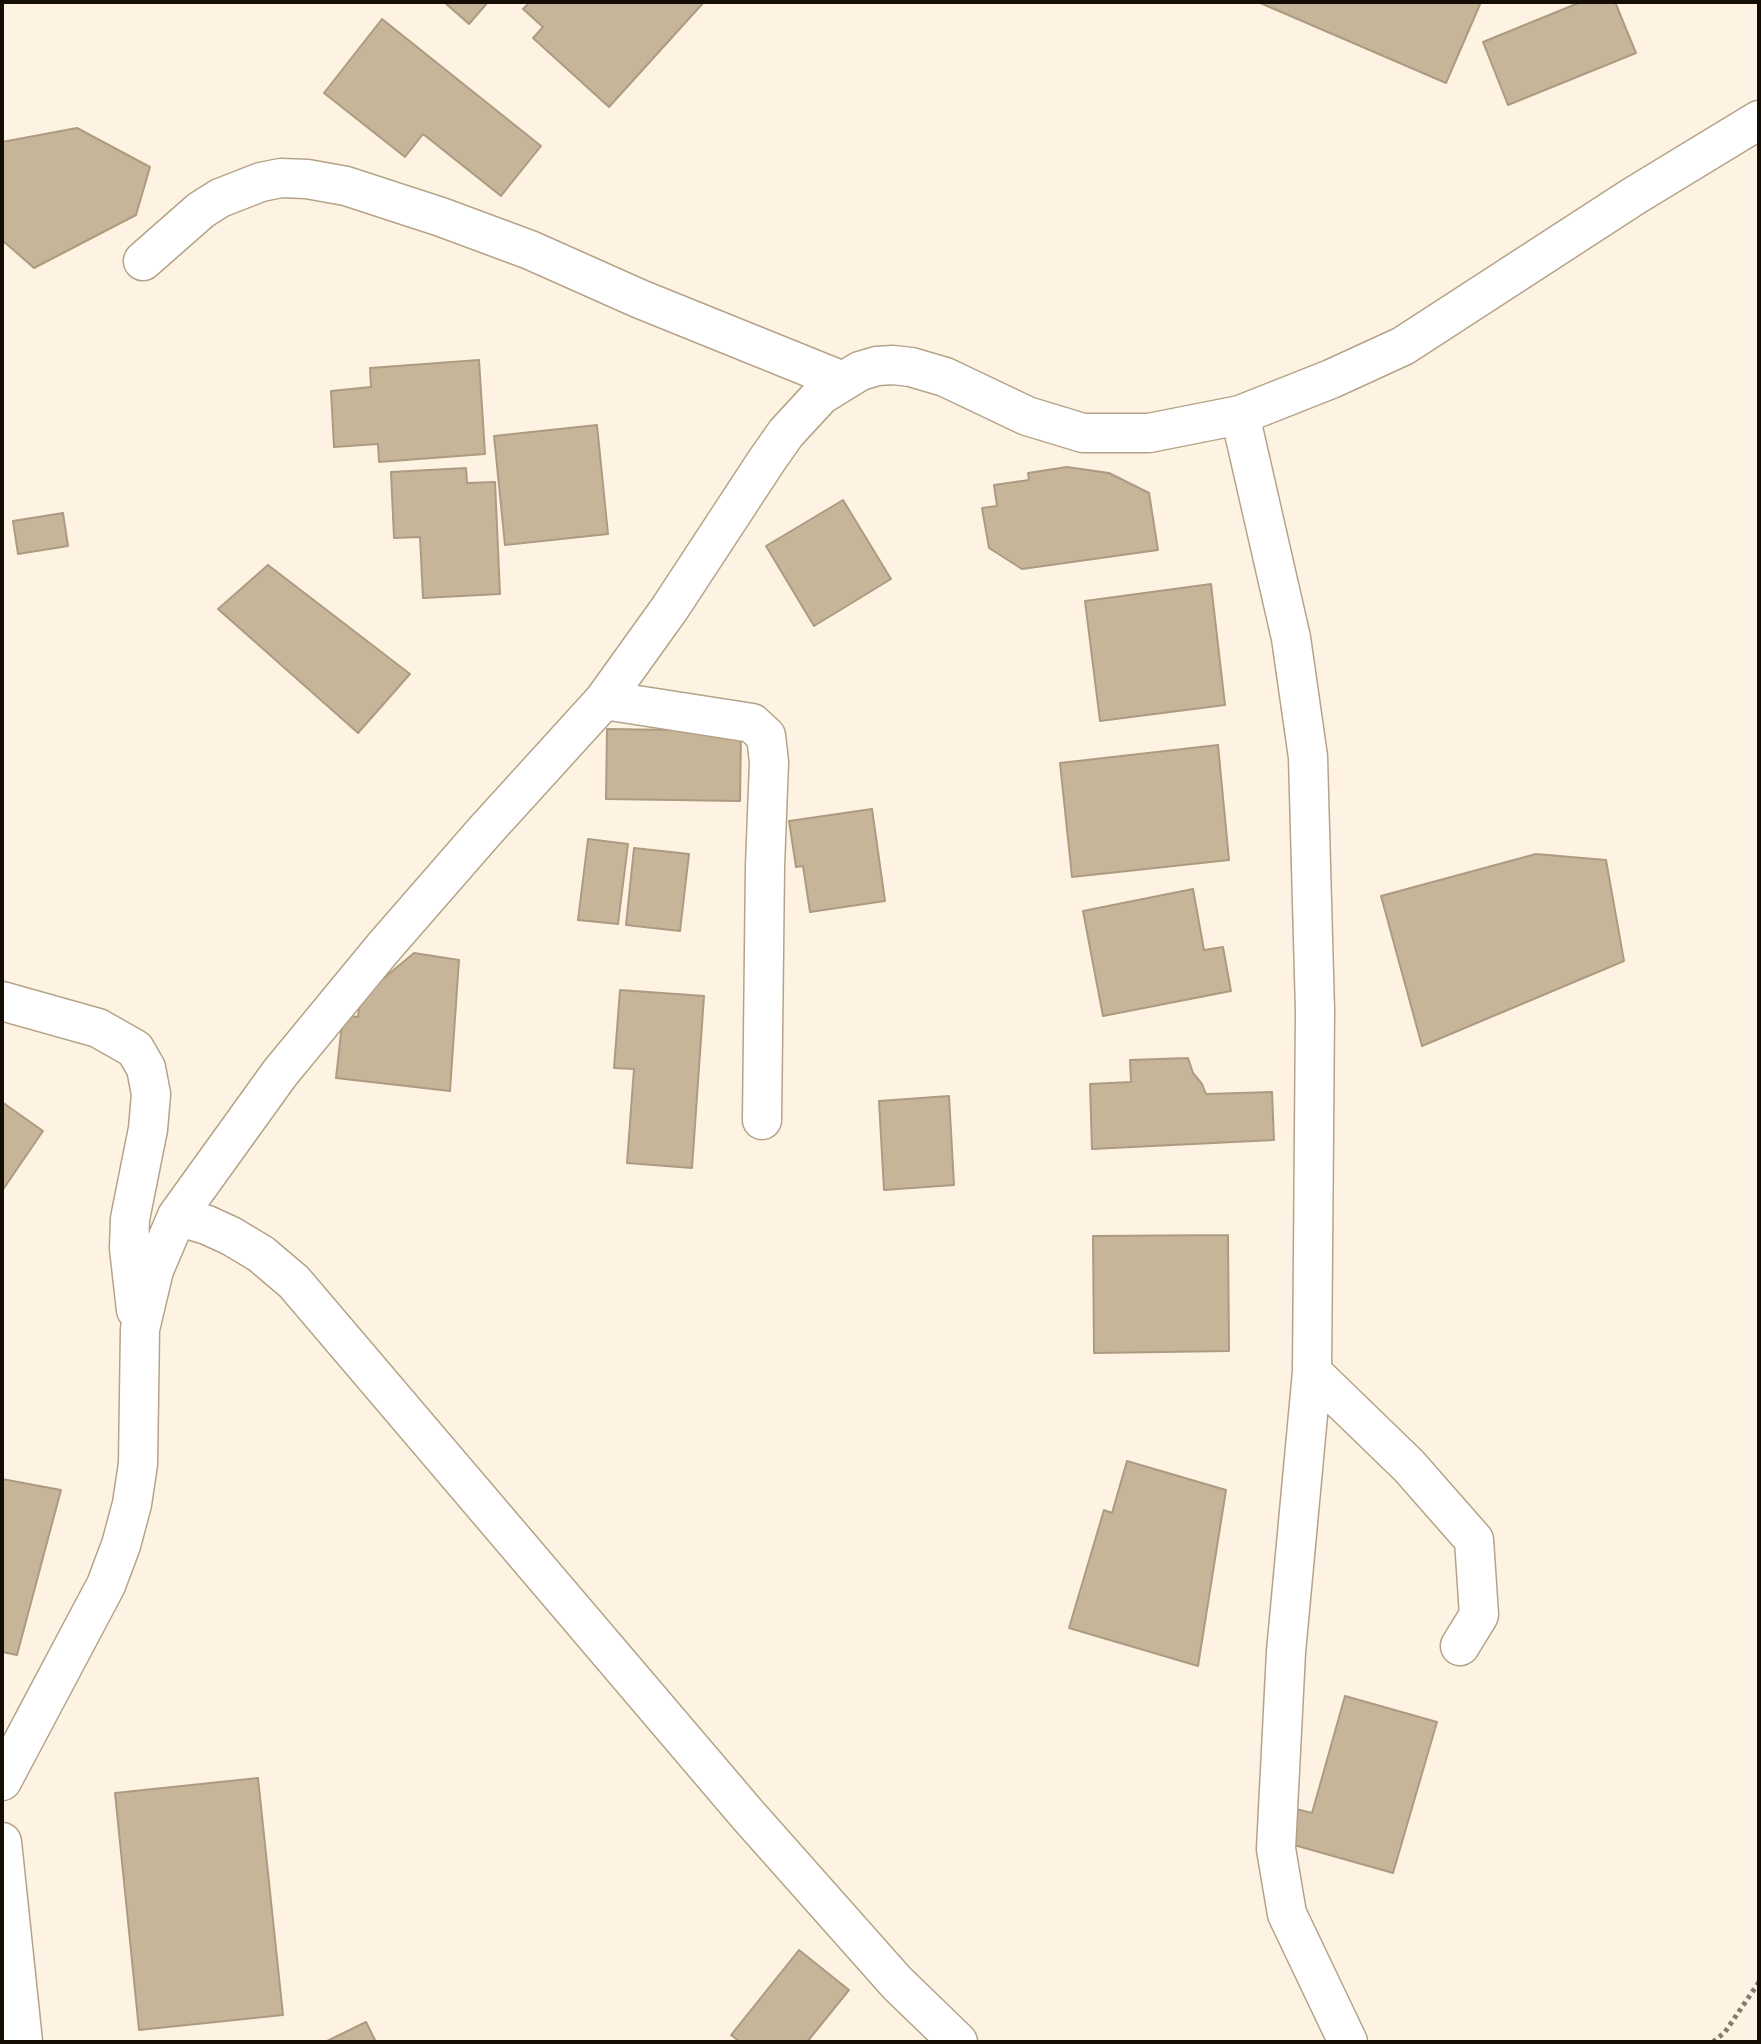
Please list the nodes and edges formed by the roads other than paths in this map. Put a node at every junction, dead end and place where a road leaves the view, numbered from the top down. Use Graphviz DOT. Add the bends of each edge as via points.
graph roads {
  1 [pos="1759,120"];
  2 [pos="143,261"];
  3 [pos="843,381"];
  4 [pos="1240,415"];
  5 [pos="604,700"];
  6 [pos="2,1001"];
  7 [pos="762,1120"];
  8 [pos="177,1216"];
  9 [pos="140,1329"];
  10 [pos="1312,1372"];
  11 [pos="1460,1646"];
  12 [pos="2,1781"];
  13 [pos="2,1842"];
  14 [pos="23,2042"];
  15 [pos="958,2042"];
  16 [pos="1348,2042"];
  1 -- 4 [label="street" via="1403,346"];
  2 -- 3 [label="street" via="220,198 261,182 307,179 346,186 456,222"];
  3 -- 4 [label="street" via="877,366 911,367 945,377 1027,416 1083,433 1149,433"];
  3 -- 5 [label="street" via="821,395 786,433"];
  4 -- 10 [label="street" via="1291,638 1308,757 1315,1011"];
  5 -- 7 [label="street" via="752,723 766,736"];
  5 -- 8 [label="street" via="336,1005"];
  6 -- 9 [label="street" via="98,1028 135,1049 146,1068 151,1094 148,1129 129,1248"];
  8 -- 9 [label="street" via="154,1270"];
  8 -- 15 [label="street" via="231,1236 294,1282 747,1814 897,1983"];
  9 -- 12 [label="street" via="138,1464 121,1545 106,1585"];
  10 -- 11 [label="street" via="1409,1466 1474,1540 1479,1615"];
  10 -- 16 [label="street" via="1286,1652 1276,1849 1287,1914"];
  13 -- 14 [label="street"];
}
